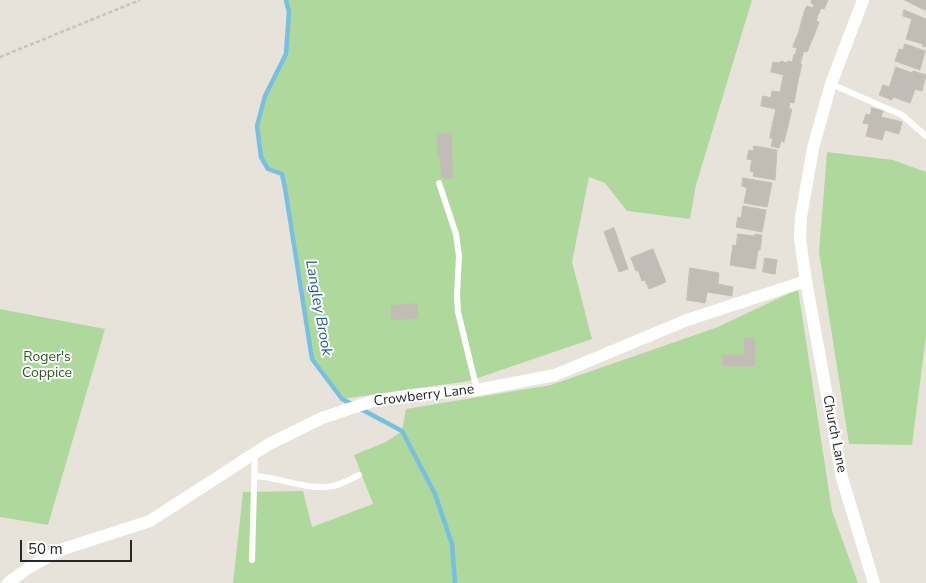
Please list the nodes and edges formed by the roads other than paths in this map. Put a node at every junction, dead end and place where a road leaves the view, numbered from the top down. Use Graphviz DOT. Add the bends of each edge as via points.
graph roads {
  1 [pos="863,0"];
  2 [pos="830,84"];
  3 [pos="926,136"];
  4 [pos="439,183"];
  5 [pos="806,282"];
  6 [pos="477,390"];
  7 [pos="255,454"];
  8 [pos="359,474"];
  9 [pos="254,476"];
  10 [pos="252,560"];
  11 [pos="8,583"];
  12 [pos="874,583"];
  1 -- 2 [label="street, Church Lane"];
  2 -- 3 [label="lane" via="902,115"];
  2 -- 5 [label="street, Church Lane" via="813,148 801,217 800,239"];
  4 -- 6 [label="lane" via="456,234 458,312"];
  5 -- 6 [label="street, Crowberry Lane" via="687,320 555,375"];
  5 -- 12 [label="street, Church Lane" via="842,478"];
  6 -- 7 [label="street, Crowberry Lane" via="373,401 322,418"];
  7 -- 9 [label="lane"];
  7 -- 11 [label="street, Crowberry Lane" via="150,521 60,550"];
  8 -- 9 [label="lane" via="342,483 326,486"];
  9 -- 10 [label="lane"];
}
